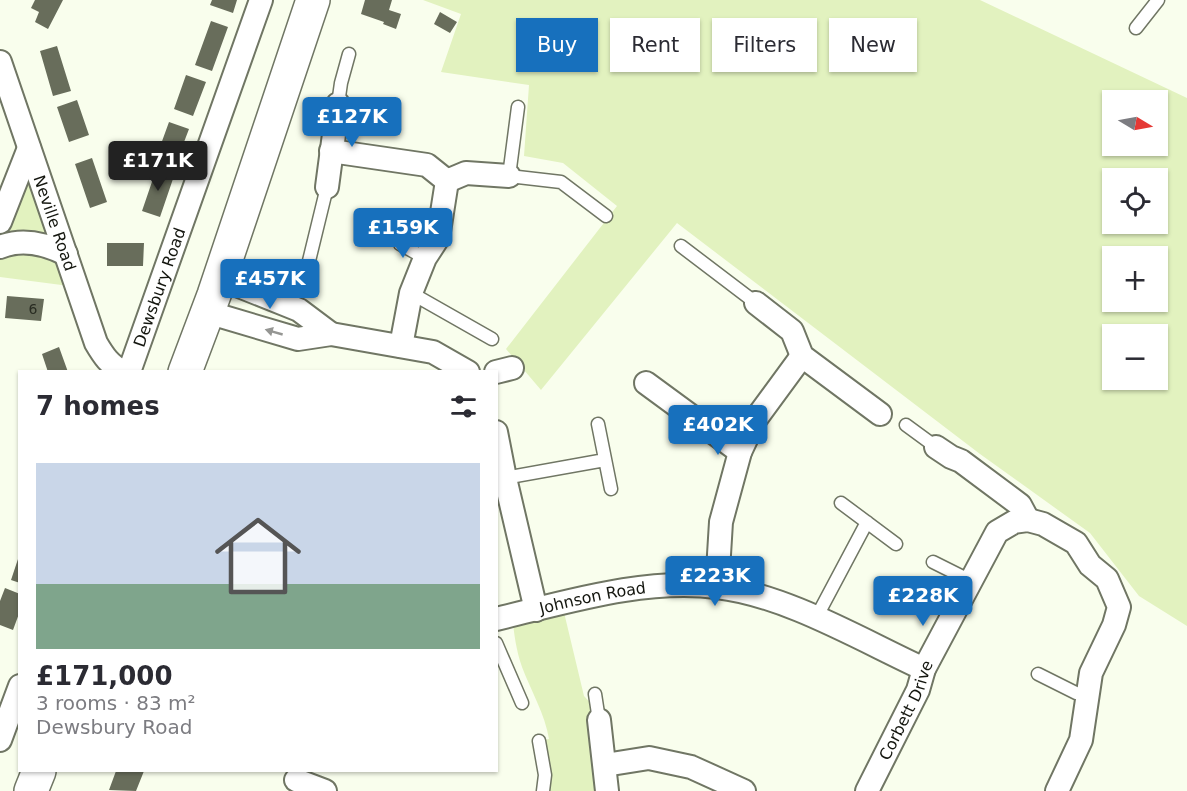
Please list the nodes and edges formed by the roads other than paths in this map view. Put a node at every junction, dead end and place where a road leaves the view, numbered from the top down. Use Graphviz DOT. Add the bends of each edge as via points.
graph roads {
  1 [pos="261,0"];
  2 [pos="313,0"];
  3 [pos="1158,0"];
  4 [pos="1136,28"];
  5 [pos="349,54"];
  6 [pos="0,62"];
  7 [pos="338,104"];
  8 [pos="518,107"];
  9 [pos="29,148"];
  10 [pos="331,151"];
  11 [pos="509,176"];
  12 [pos="447,181"];
  13 [pos="327,187"];
  14 [pos="606,216"];
  15 [pos="0,222"];
  16 [pos="400,244"];
  17 [pos="681,246"];
  18 [pos="0,247"];
  19 [pos="66,254"];
  20 [pos="425,258"];
  21 [pos="308,265"];
  22 [pos="219,278"];
  23 [pos="411,293"];
  24 [pos="756,303"];
  25 [pos="207,312"];
  26 [pos="331,334"];
  27 [pos="492,339"];
  28 [pos="401,346"];
  29 [pos="802,356"];
  30 [pos="119,370"];
  31 [pos="130,370"];
  32 [pos="186,370"];
  33 [pos="464,370"];
  34 [pos="646,383"];
  35 [pos="880,414"];
  36 [pos="598,424"];
  37 [pos="906,425"];
  38 [pos="498,442"];
  39 [pos="936,447"];
  40 [pos="740,452"];
  41 [pos="605,460"];
  42 [pos="505,478"];
  43 [pos="611,489"];
  44 [pos="841,503"];
  45 [pos="1028,520"];
  46 [pos="867,522"];
  47 [pos="896,544"];
  48 [pos="933,562"];
  49 [pos="971,581"];
  50 [pos="717,587"];
  51 [pos="536,610"];
  52 [pos="816,618"];
  53 [pos="498,619"];
  54 [pos="498,648"];
  55 [pos="924,669"];
  56 [pos="1038,674"];
  57 [pos="18,691"];
  58 [pos="595,694"];
  59 [pos="1088,694"];
  60 [pos="522,703"];
  61 [pos="598,720"];
  62 [pos="0,740"];
  63 [pos="540,741"];
  64 [pos="605,765"];
  65 [pos="39,772"];
  66 [pos="296,781"];
  67 [pos="32,791"];
  68 [pos="325,791"];
  69 [pos="543,791"];
  70 [pos="607,791"];
  71 [pos="744,791"];
  72 [pos="867,791"];
  73 [pos="1057,791"];
  1 -- 31 [label="street, Dewsbury Road"];
  2 -- 22 [label="highway"];
  3 -- 4 [label="lane"];
  5 -- 7 [label="lane"];
  6 -- 9 [label="street, Neville Road"];
  7 -- 10 [label="street"];
  8 -- 11 [label="lane"];
  9 -- 15 [label="street"];
  9 -- 19 [label="street, Neville Road"];
  10 -- 12 [label="street" via="427,165"];
  10 -- 13 [label="street"];
  11 -- 12 [label="street" via="466,173"];
  11 -- 14 [label="lane" via="561,182"];
  12 -- 20 [label="street" via="438,238"];
  13 -- 21 [label="lane"];
  16 -- 20 [label="lane"];
  17 -- 24 [label="lane"];
  18 -- 19 [label="street" via="48,245"];
  19 -- 30 [label="street, Neville Road" via="96,343"];
  20 -- 23 [label="street"];
  22 -- 25 [label="highway"];
  22 -- 26 [label="street" via="299,310"];
  23 -- 27 [label="lane"];
  23 -- 28 [label="street"];
  24 -- 29 [label="street" via="792,331"];
  26 -- 25 [label="street, one-way" via="298,339"];
  25 -- 32 [label="highway"];
  26 -- 28 [label="street"];
  28 -- 33 [label="street" via="433,352"];
  29 -- 35 [label="street"];
  29 -- 40 [label="street" via="755,420"];
  34 -- 40 [label="street"];
  36 -- 41 [label="lane"];
  37 -- 39 [label="lane"];
  38 -- 42 [label="street"];
  39 -- 45 [label="street" via="1020,505"];
  40 -- 50 [label="street" via="721,522"];
  41 -- 42 [label="lane"];
  41 -- 43 [label="lane"];
  42 -- 51 [label="street"];
  44 -- 46 [label="lane"];
  45 -- 49 [label="street, Corbett Drive" via="1014,522 997,532"];
  45 -- 59 [label="street" via="1076,543 1090,566 1107,579 1119,607 1091,673"];
  46 -- 47 [label="lane"];
  46 -- 52 [label="lane"];
  48 -- 49 [label="lane"];
  49 -- 55 [label="street, Corbett Drive"];
  50 -- 51 [label="street, Johnson Road" via="666,585 610,592"];
  50 -- 52 [label="street, Johnson Road" via="787,605"];
  51 -- 53 [label="street, Johnson Road"];
  52 -- 55 [label="street, Johnson Road"];
  54 -- 60 [label="lane"];
  55 -- 72 [label="street, Corbett Drive" via="918,690"];
  56 -- 59 [label="lane" via="1076,693"];
  57 -- 62 [label="street"];
  58 -- 61 [label="lane"];
  59 -- 73 [label="street" via="1081,740"];
  61 -- 64 [label="street"];
  63 -- 69 [label="lane"];
  64 -- 70 [label="street"];
  64 -- 71 [label="street" via="649,758 691,767"];
  65 -- 67 [label="highway"];
  66 -- 68 [label="street"];
}
